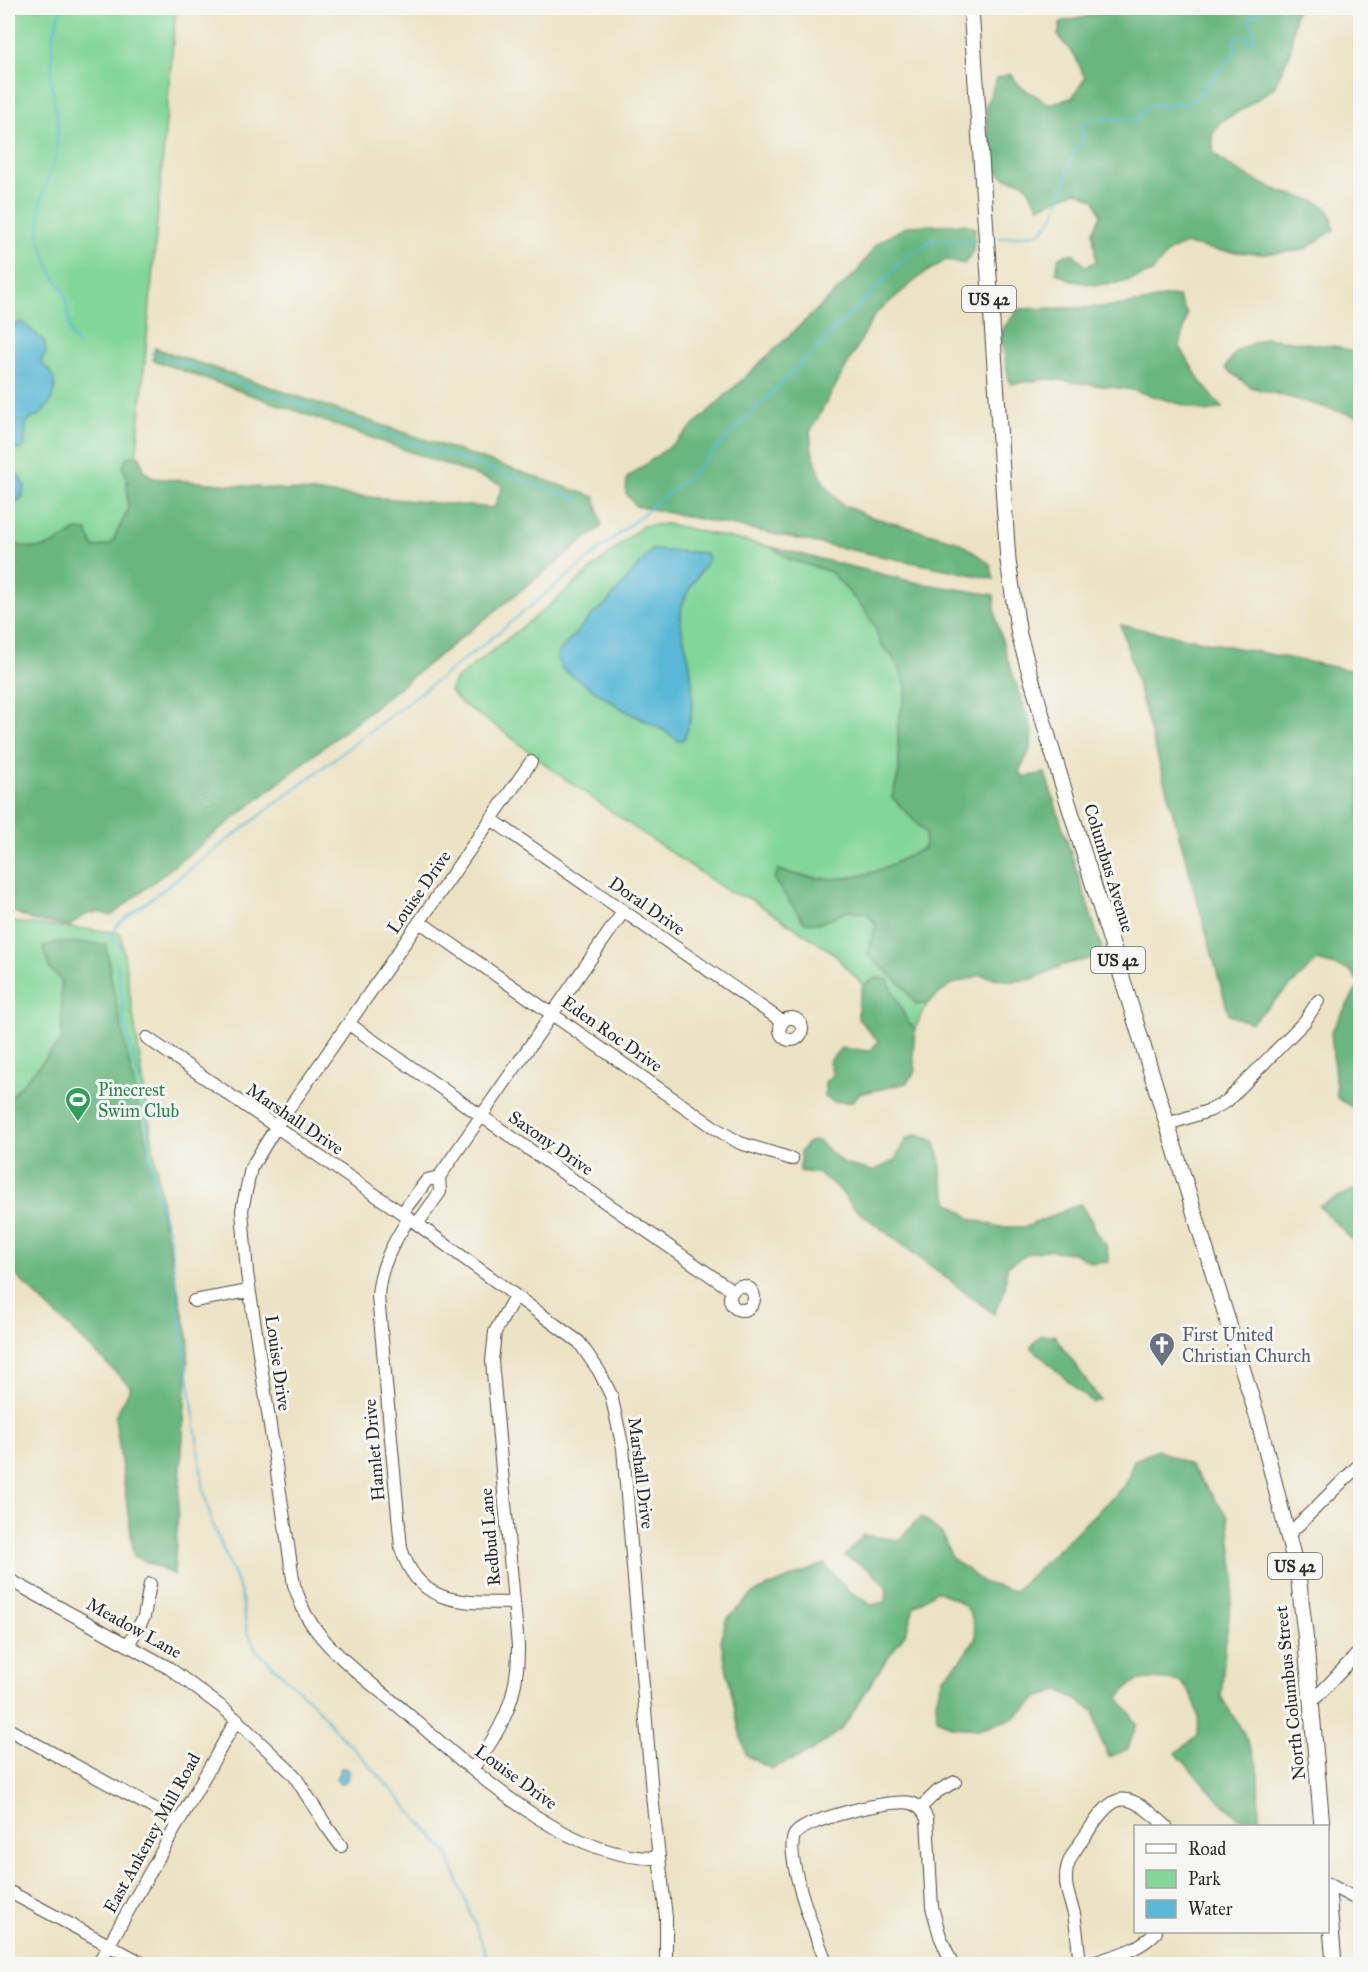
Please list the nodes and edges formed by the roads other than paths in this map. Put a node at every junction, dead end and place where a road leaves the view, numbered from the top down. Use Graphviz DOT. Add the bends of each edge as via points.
graph roads {
  1 [pos="971,8"];
  2 [pos="531,762"];
  3 [pos="491,819"];
  4 [pos="623,912"];
  5 [pos="420,922"];
  6 [pos="1318,1001"];
  7 [pos="553,1014"];
  8 [pos="783,1022"];
  9 [pos="349,1024"];
  10 [pos="147,1038"];
  11 [pos="481,1116"];
  12 [pos="1168,1124"];
  13 [pos="276,1127"];
  14 [pos="792,1159"];
  15 [pos="439,1177"];
  16 [pos="409,1218"];
  17 [pos="249,1291"];
  18 [pos="733,1291"];
  19 [pos="515,1296"];
  20 [pos="194,1301"];
  21 [pos="1227,1314"];
  22 [pos="1360,1464"];
  23 [pos="1288,1535"];
  24 [pos="8,1579"];
  25 [pos="150,1584"];
  26 [pos="514,1603"];
  27 [pos="128,1645"];
  28 [pos="1360,1650"];
  29 [pos="1311,1703"];
  30 [pos="237,1719"];
  31 [pos="8,1729"];
  32 [pos="472,1769"];
  33 [pos="955,1782"];
  34 [pos="920,1808"];
  35 [pos="179,1822"];
  36 [pos="1164,1825"];
  37 [pos="1322,1825"];
  38 [pos="341,1846"];
  39 [pos="659,1858"];
  40 [pos="1329,1885"];
  41 [pos="8,1891"];
  42 [pos="1360,1901"];
  43 [pos="1329,1903"];
  44 [pos="1155,1933"];
  45 [pos="109,1945"];
  46 [pos="98,1965"];
  47 [pos="144,1965"];
  48 [pos="666,1965"];
  49 [pos="827,1965"];
  50 [pos="952,1965"];
  51 [pos="1080,1965"];
  52 [pos="1089,1965"];
  53 [pos="1334,1965"];
  1 -- 12 [label="main road, Columbus Avenue / US 42" via="1003,504 1018,634"];
  2 -- 3 [label="street, Louise Drive"];
  3 -- 4 [label="street, Doral Drive"];
  3 -- 5 [label="street, Louise Drive"];
  4 -- 7 [label="street, Hamlet Drive"];
  4 -- 8 [label="street, Doral Drive"];
  5 -- 7 [label="street, Eden Roc Drive"];
  5 -- 9 [label="street, Louise Drive"];
  6 -- 12 [label="street" via="1305,1021 1227,1101"];
  7 -- 11 [label="street, Hamlet Drive"];
  7 -- 14 [label="street, Eden Roc Drive" via="733,1139"];
  9 -- 11 [label="street, Saxony Drive"];
  9 -- 13 [label="street, Louise Drive"];
  10 -- 13 [label="street, Marshall Drive"];
  11 -- 15 [label="street, Hamlet Drive"];
  11 -- 18 [label="street, Saxony Drive"];
  12 -- 21 [label="main road, Columbus Avenue / US 42"];
  13 -- 16 [label="street, Marshall Drive"];
  13 -- 17 [label="street, Louise Drive" via="251,1168 242,1210"];
  15 -- 16 [label="street, Hamlet Drive" via="427,1180"];
  15 -- 16 [label="street, Hamlet Drive" via="440,1192"];
  16 -- 19 [label="street, Marshall Drive"];
  16 -- 26 [label="street, Hamlet Drive" via="386,1258 378,1296 401,1548 416,1578 439,1596 459,1601"];
  17 -- 20 [label="street"];
  17 -- 32 [label="street, Louise Drive" via="294,1585 306,1614 324,1640"];
  19 -- 26 [label="street, Redbud Lane" via="498,1324 492,1347"];
  19 -- 39 [label="street, Marshall Drive" via="579,1342 605,1382 620,1428"];
  21 -- 23 [label="main road, North Columbus Street / US 42"];
  22 -- 23 [label="street"];
  23 -- 29 [label="main road, North Columbus Street / US 42" via="1298,1575"];
  24 -- 27 [label="street, Meadow Lane"];
  25 -- 27 [label="street" via="144,1617"];
  26 -- 32 [label="street, Redbud Lane" via="518,1657 514,1693 499,1731"];
  27 -- 30 [label="street, Meadow Lane" via="193,1684"];
  28 -- 29 [label="street"];
  29 -- 37 [label="main road, North Columbus Street / US 42"];
  30 -- 35 [label="street, East Ankeney Mill Road"];
  30 -- 38 [label="street, Meadow Lane" via="294,1774"];
  31 -- 35 [label="street"];
  32 -- 39 [label="street, Louise Drive" via="522,1808 564,1832 627,1855"];
  33 -- 34 [label="street"];
  34 -- 49 [label="street" via="908,1802 862,1808 800,1828 794,1837 798,1883"];
  34 -- 50 [label="street" via="928,1823 932,1907"];
  35 -- 45 [label="street, East Ankeney Mill Road"];
  36 -- 51 [label="street" via="1143,1805 1118,1800 1103,1809 1071,1857 1066,1885"];
  39 -- 48 [label="street, Marshall Drive" via="666,1917"];
  40 -- 42 [label="street"];
  41 -- 45 [label="street"];
  43 -- 53 [label="main road"];
  44 -- 52 [label="street" via="1134,1950"];
  45 -- 46 [label="street, East Ankeney Mill Road"];
  45 -- 47 [label="street"];
}
